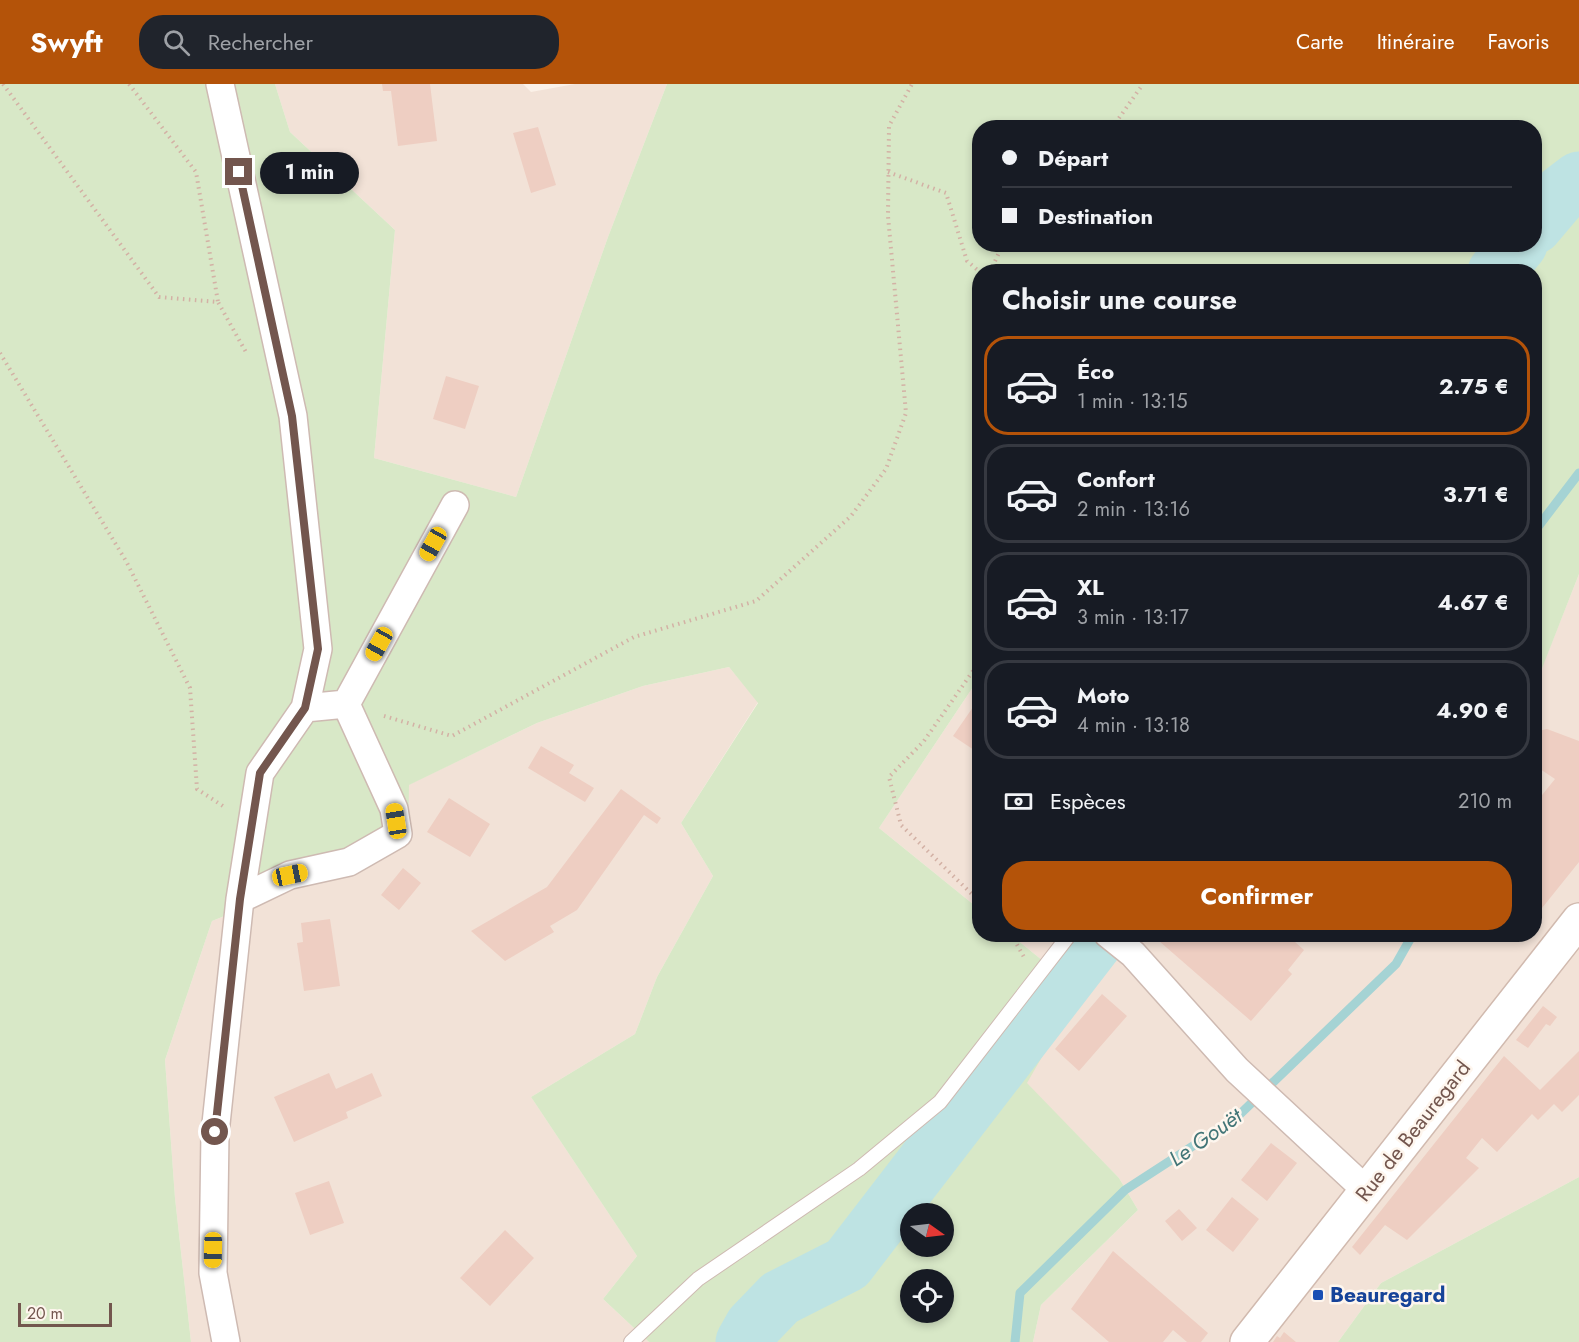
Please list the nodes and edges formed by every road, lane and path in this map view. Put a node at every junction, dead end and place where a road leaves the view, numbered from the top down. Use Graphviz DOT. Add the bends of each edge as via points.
graph roads {
  1 [pos="3,84"];
  2 [pos="129,84"];
  3 [pos="220,84"];
  4 [pos="912,84"];
  5 [pos="1143,84"];
  6 [pos="1118,120"];
  7 [pos="888,172"];
  8 [pos="972,266"];
  9 [pos="218,302"];
  10 [pos="0,353"];
  11 [pos="252,363"];
  12 [pos="455,504"];
  13 [pos="972,672"];
  14 [pos="346,704"];
  15 [pos="305,708"];
  16 [pos="252,825"];
  17 [pos="972,894"];
  18 [pos="240,899"];
  19 [pos="1579,920"];
  20 [pos="1064,942"];
  21 [pos="1118,942"];
  22 [pos="1366,1190"];
  23 [pos="226,1342"];
  24 [pos="631,1342"];
  25 [pos="1247,1342"];
  1 -- 9 [label="path" via="159,297"];
  2 -- 9 [label="path" via="196,172"];
  3 -- 15 [label="street" via="292,416 318,649"];
  4 -- 7 [label="path" via="889,126"];
  5 -- 6 [label="path"];
  7 -- 8 [label="path" via="945,193 966,261"];
  7 -- 14 [label="path" via="888,216 906,413 886,469 851,516 756,601 634,637 452,736"];
  9 -- 11 [label="path"];
  10 -- 16 [label="path" via="126,561 190,688 197,789"];
  12 -- 14 [label="street"];
  13 -- 17 [label="path" via="924,741 889,777 901,825"];
  14 -- 15 [label="street"];
  14 -- 18 [label="street" via="394,808 398,834 349,862 290,875"];
  15 -- 16 [label="street" via="260,773"];
  16 -- 18 [label="street"];
  18 -- 23 [label="street" via="215,1132 213,1274"];
  19 -- 22 [label="main road, Rue de Beauregard"];
  20 -- 24 [label="lane" via="940,1102 859,1169 698,1279"];
  21 -- 22 [label="street" via="1252,1083"];
  22 -- 25 [label="main road, Rue de Beauregard"];
}
